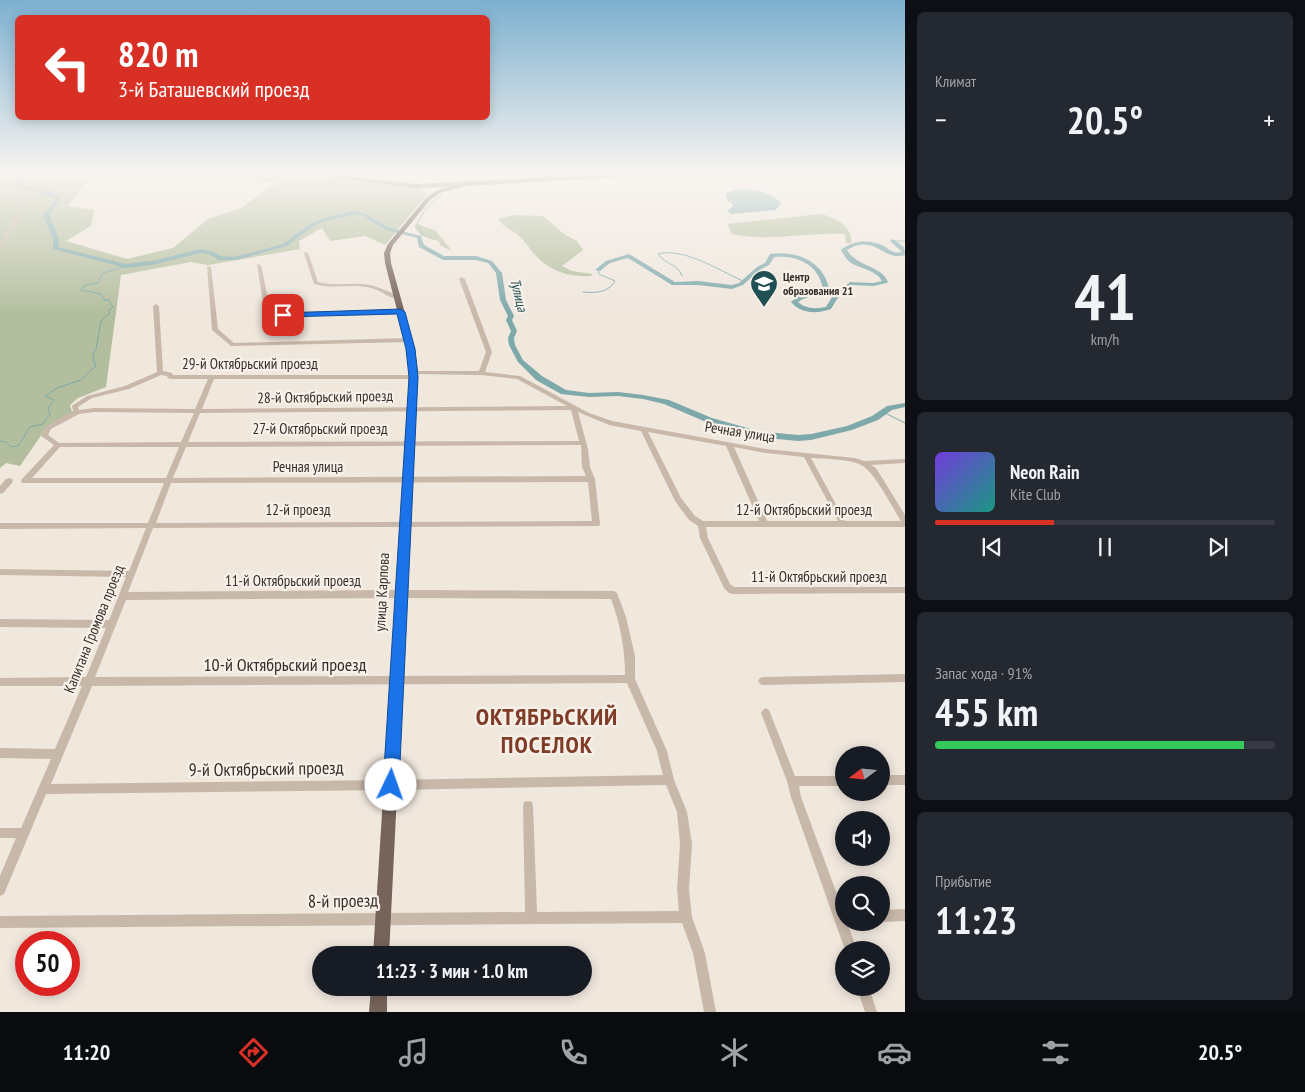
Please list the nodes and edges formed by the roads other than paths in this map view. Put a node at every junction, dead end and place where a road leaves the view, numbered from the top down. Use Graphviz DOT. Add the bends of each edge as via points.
graph roads {
  1 [pos="17,219"];
  2 [pos="411,219"];
  3 [pos="0,246"];
  4 [pos="306,253"];
  5 [pos="259,265"];
  6 [pos="209,267"];
  7 [pos="462,280"];
  8 [pos="397,297"];
  9 [pos="156,306"];
  10 [pos="401,312"];
  11 [pos="408,340"];
  12 [pos="160,373"];
  13 [pos="481,373"];
  14 [pos="414,375"];
  15 [pos="212,377"];
  16 [pos="574,408"];
  17 [pos="412,409"];
  18 [pos="197,411"];
  19 [pos="77,412"];
  20 [pos="644,430"];
  21 [pos="410,443"];
  22 [pos="582,443"];
  23 [pos="183,444"];
  24 [pos="58,445"];
  25 [pos="729,445"];
  26 [pos="806,455"];
  27 [pos="905,461"];
  28 [pos="864,463"];
  29 [pos="591,479"];
  30 [pos="9,481"];
  31 [pos="408,481"];
  32 [pos="168,482"];
  33 [pos="0,491"];
  34 [pos="905,522"];
  35 [pos="406,523"];
  36 [pos="702,524"];
  37 [pos="764,524"];
  38 [pos="843,524"];
  39 [pos="150,525"];
  40 [pos="0,526"];
  41 [pos="0,572"];
  42 [pos="131,574"];
  43 [pos="905,590"];
  44 [pos="400,594"];
  45 [pos="123,596"];
  46 [pos="0,623"];
  47 [pos="111,624"];
  48 [pos="905,678"];
  49 [pos="630,679"];
  50 [pos="89,681"];
  51 [pos="763,681"];
  52 [pos="0,682"];
  53 [pos="396,682"];
  54 [pos="766,713"];
  55 [pos="0,753"];
  56 [pos="58,754"];
  57 [pos="669,780"];
  58 [pos="890,780"];
  59 [pos="905,780"];
  60 [pos="792,781"];
  61 [pos="835,781"];
  62 [pos="391,785"];
  63 [pos="44,789"];
  64 [pos="528,806"];
  65 [pos="0,833"];
  66 [pos="25,833"];
  67 [pos="0,890"];
  68 [pos="835,898"];
  69 [pos="890,916"];
  70 [pos="905,916"];
  71 [pos="686,917"];
  72 [pos="383,918"];
  73 [pos="531,918"];
  74 [pos="0,922"];
  75 [pos="381,946"];
  76 [pos="379,996"];
  77 [pos="866,996"];
  78 [pos="378,1012"];
  79 [pos="710,1012"];
  80 [pos="871,1012"];
  1 -- 3 [label="street"];
  2 -- 8 [label="main road, улица Карпова" via="388,249"];
  4 -- 8 [label="street" via="316,283 368,287"];
  5 -- 10 [label="street" via="267,308 275,314"];
  6 -- 11 [label="street" via="215,330 233,345"];
  7 -- 13 [label="street" via="489,352"];
  8 -- 10 [label="main road, улица Карпова"];
  9 -- 12 [label="street"];
  10 -- 11 [label="main road, улица Карпова"];
  11 -- 14 [label="main road, улица Карпова"];
  12 -- 15 [label="street, 29-й Октябрьский проезд" via="170,374 170,377"];
  12 -- 19 [label="street, 29-й Октябрьский проезд" via="152,379 117,390 93,394 75,406"];
  13 -- 14 [label="street, 29-й Октябрьский проезд"];
  13 -- 16 [label="street, 29-й Октябрьский проезд" via="518,376"];
  14 -- 15 [label="street, 29-й Октябрьский проезд"];
  14 -- 17 [label="main road, улица Карпова"];
  15 -- 18 [label="street, Капитана Громова проезд"];
  16 -- 17 [label="street, 28-й Октябрьский проезд"];
  16 -- 20 [label="street, Речная улица" via="611,423"];
  16 -- 22 [label="street"];
  17 -- 18 [label="street, 28-й Октябрьский проезд"];
  17 -- 21 [label="main road, улица Карпова"];
  18 -- 19 [label="street, 28-й Октябрьский проезд"];
  18 -- 23 [label="street, Капитана Громова проезд"];
  19 -- 24 [label="street" via="48,428 44,436"];
  20 -- 25 [label="street, Речная улица"];
  20 -- 36 [label="street" via="678,499 692,518"];
  21 -- 22 [label="street, 27-й Октябрьский проезд"];
  21 -- 23 [label="street, 27-й Октябрьский проезд"];
  21 -- 31 [label="main road, улица Карпова"];
  22 -- 29 [label="street"];
  23 -- 24 [label="street, 27-й Октябрьский проезд"];
  23 -- 32 [label="street, Капитана Громова проезд"];
  24 -- 32 [label="street, Речная улица" via="25,481"];
  25 -- 26 [label="street, Речная улица"];
  25 -- 37 [label="street"];
  26 -- 28 [label="street, Речная улица"];
  26 -- 38 [label="street"];
  27 -- 28 [label="street, Речная улица"];
  28 -- 34 [label="street" via="873,470"];
  29 -- 31 [label="street, Речная улица"];
  29 -- 35 [label="street, 12-й проезд" via="596,524"];
  30 -- 33 [label="street"];
  31 -- 32 [label="street, Речная улица"];
  31 -- 35 [label="main road, улица Карпова"];
  32 -- 39 [label="street, Капитана Громова проезд"];
  34 -- 38 [label="street, 12-й Октябрьский проезд"];
  35 -- 39 [label="street, 12-й проезд"];
  35 -- 44 [label="main road, улица Карпова"];
  36 -- 37 [label="street, 12-й Октябрьский проезд"];
  36 -- 43 [label="street, 11-й Октябрьский проезд" via="704,538 732,591"];
  37 -- 38 [label="street, 12-й Октябрьский проезд"];
  39 -- 40 [label="street, 12-й проезд"];
  39 -- 42 [label="street, Капитана Громова проезд"];
  41 -- 42 [label="street"];
  42 -- 45 [label="street, Капитана Громова проезд"];
  44 -- 45 [label="street, 11-й Октябрьский проезд"];
  44 -- 49 [label="street, 11-й Октябрьский проезд" via="614,595 630,656"];
  44 -- 53 [label="main road, улица Карпова"];
  45 -- 47 [label="street, Капитана Громова проезд"];
  46 -- 47 [label="street"];
  47 -- 50 [label="street, Капитана Громова проезд"];
  48 -- 51 [label="street"];
  49 -- 53 [label="street, 10-й Октябрьский проезд"];
  49 -- 57 [label="street" via="662,751"];
  50 -- 52 [label="street, 10-й Октябрьский проезд"];
  50 -- 53 [label="street, 10-й Октябрьский проезд"];
  50 -- 56 [label="street, Капитана Громова проезд"];
  53 -- 62 [label="main road, улица Карпова"];
  54 -- 60 [label="street"];
  55 -- 56 [label="street"];
  56 -- 63 [label="street, Капитана Громова проезд"];
  57 -- 62 [label="street, 9-й Октябрьский проезд"];
  57 -- 71 [label="street" via="682,812 686,844"];
  58 -- 59 [label="street"];
  60 -- 61 [label="street"];
  60 -- 68 [label="street"];
  62 -- 63 [label="street, 9-й Октябрьский проезд"];
  62 -- 72 [label="main road, улица Карпова"];
  63 -- 66 [label="street, Капитана Громова проезд"];
  64 -- 73 [label="street"];
  65 -- 66 [label="street"];
  66 -- 67 [label="street, Капитана Громова проезд"];
  69 -- 70 [label="street"];
  71 -- 73 [label="street, 8-й проезд"];
  71 -- 79 [label="street" via="699,953"];
  72 -- 73 [label="street, 8-й проезд"];
  72 -- 74 [label="street, 8-й проезд"];
  72 -- 75 [label="main road, улица Карпова"];
  76 -- 78 [label="main road"];
  77 -- 80 [label="street"];
}
